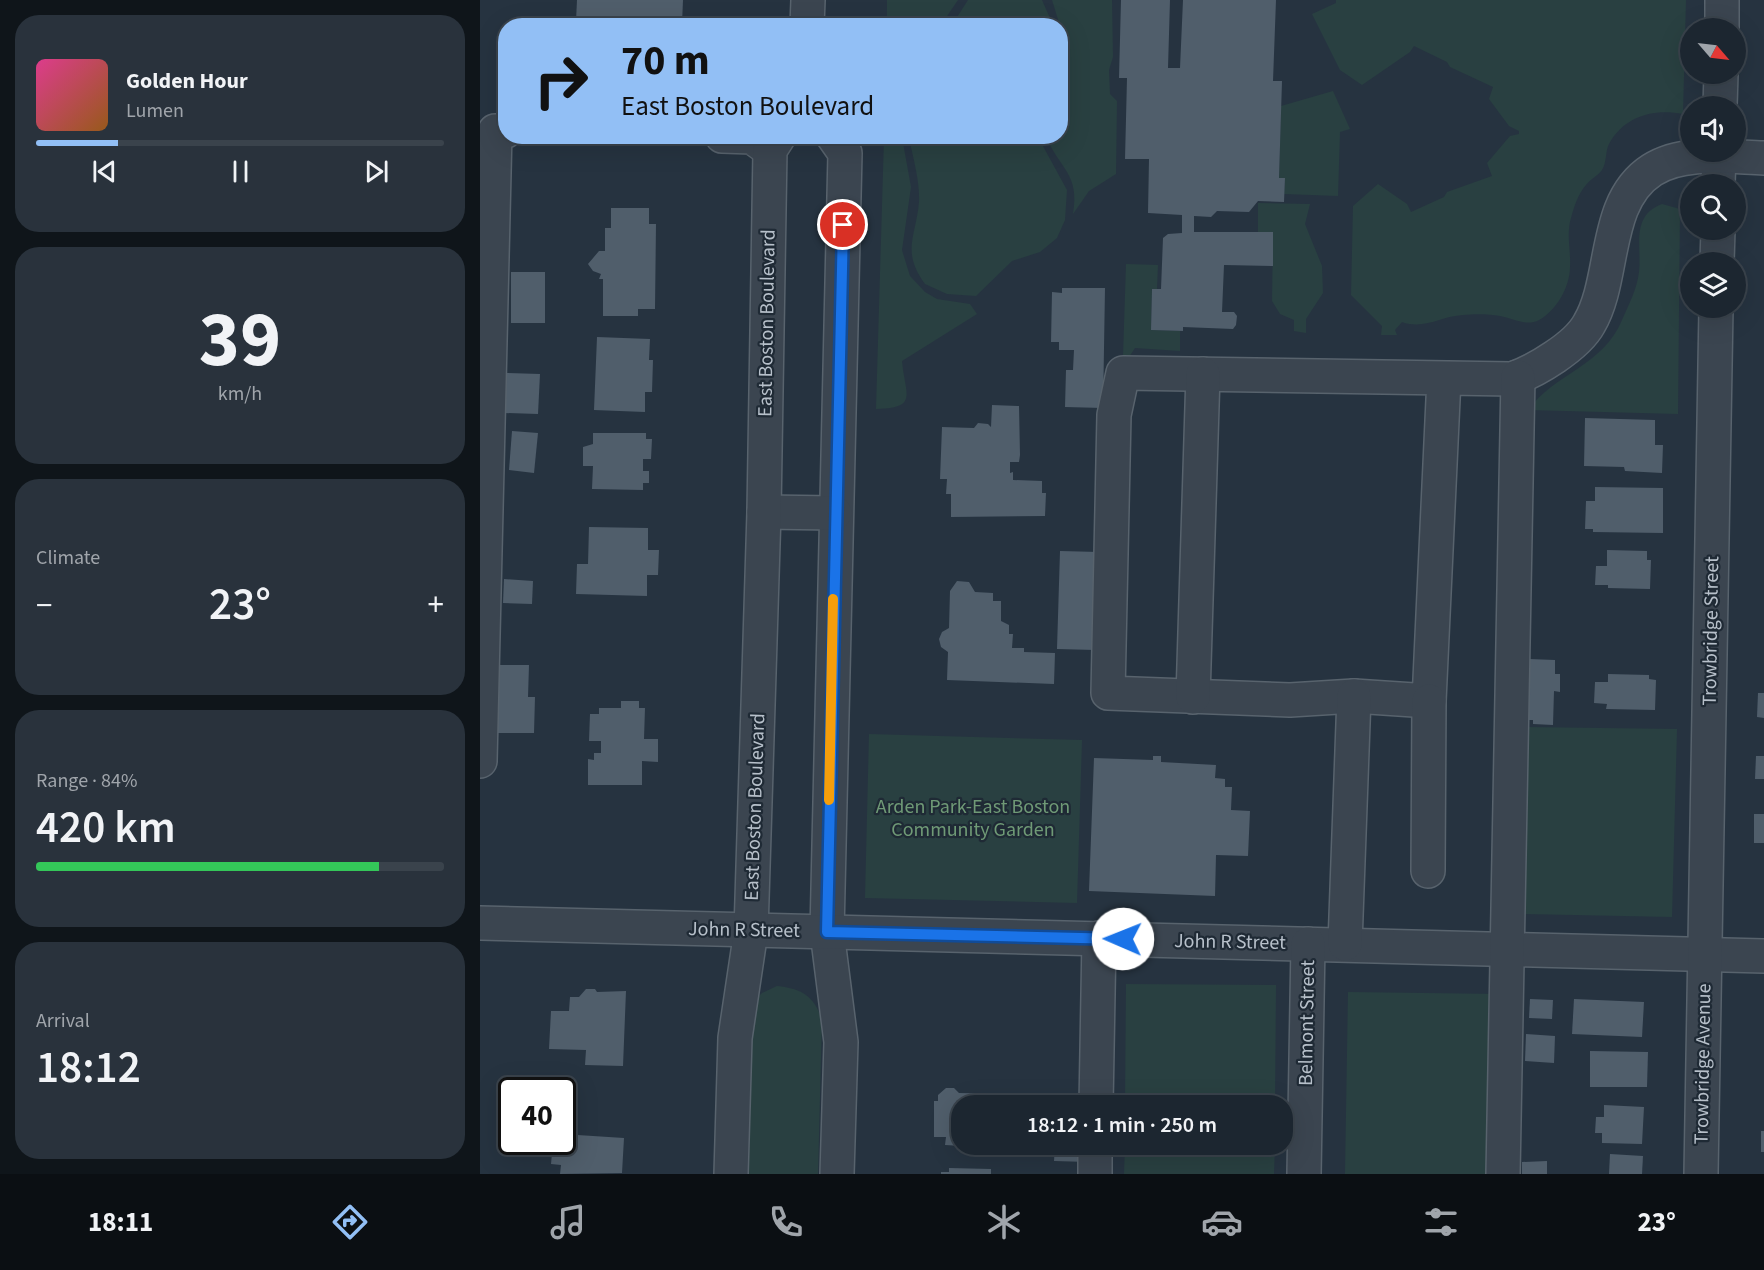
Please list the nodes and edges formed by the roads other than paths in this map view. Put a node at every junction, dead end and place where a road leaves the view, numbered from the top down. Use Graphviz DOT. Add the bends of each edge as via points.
graph roads {
  1 [pos="808,0"];
  2 [pos="1722,0"];
  3 [pos="807,18"];
  4 [pos="1722,18"];
  5 [pos="498,130"];
  6 [pos="775,144"];
  7 [pos="838,144"];
  8 [pos="1764,158"];
  9 [pos="1719,164"];
  10 [pos="1716,318"];
  11 [pos="1203,374"];
  12 [pos="1518,377"];
  13 [pos="1444,378"];
  14 [pos="764,512"];
  15 [pos="835,513"];
  16 [pos="1354,696"];
  17 [pos="1193,697"];
  18 [pos="1429,701"];
  19 [pos="480,761"];
  20 [pos="1428,871"];
  21 [pos="480,924"];
  22 [pos="751,931"];
  23 [pos="827,932"];
  24 [pos="1099,938"];
  25 [pos="1308,944"];
  26 [pos="1346,944"];
  27 [pos="1507,949"];
  28 [pos="1705,954"];
  29 [pos="1764,956"];
  30 [pos="1096,1095"];
  31 [pos="1095,1155"];
  32 [pos="731,1174"];
  33 [pos="837,1174"];
  34 [pos="1095,1174"];
  35 [pos="1304,1174"];
  36 [pos="1503,1174"];
  37 [pos="1701,1174"];
  1 -- 3 [label="street"];
  2 -- 4 [label="street"];
  5 -- 19 [label="street" via="495,130"];
  6 -- 14 [label="street, East Boston Boulevard"];
  7 -- 15 [label="street" via="844,153"];
  8 -- 9 [label="street"];
  9 -- 12 [label="street" via="1687,158 1652,170 1634,186 1618,219 1601,296 1589,326 1543,364"];
  10 -- 28 [label="street, Trowbridge Street"];
  11 -- 13 [label="street"];
  11 -- 17 [label="street"];
  11 -- 17 [label="street" via="1123,373 1114,415 1107,693"];
  12 -- 13 [label="street"];
  12 -- 27 [label="street"];
  13 -- 18 [label="street"];
  14 -- 15 [label="street"];
  14 -- 22 [label="street, East Boston Boulevard"];
  15 -- 23 [label="street"];
  16 -- 17 [label="street" via="1290,700"];
  16 -- 18 [label="street"];
  16 -- 26 [label="street"];
  18 -- 20 [label="street"];
  21 -- 22 [label="street, John R Street"];
  22 -- 23 [label="street, John R Street"];
  22 -- 32 [label="street, East Boston Boulevard" via="735,1038"];
  23 -- 24 [label="street, John R Street"];
  23 -- 33 [label="street" via="841,1042"];
  24 -- 25 [label="street, John R Street"];
  24 -- 30 [label="street"];
  25 -- 26 [label="street, John R Street"];
  25 -- 35 [label="street, Belmont Street"];
  26 -- 27 [label="street, John R Street"];
  27 -- 28 [label="street, John R Street"];
  27 -- 36 [label="street"];
  28 -- 29 [label="street, John R Street"];
  28 -- 37 [label="street, Trowbridge Avenue"];
  31 -- 34 [label="street"];
}
